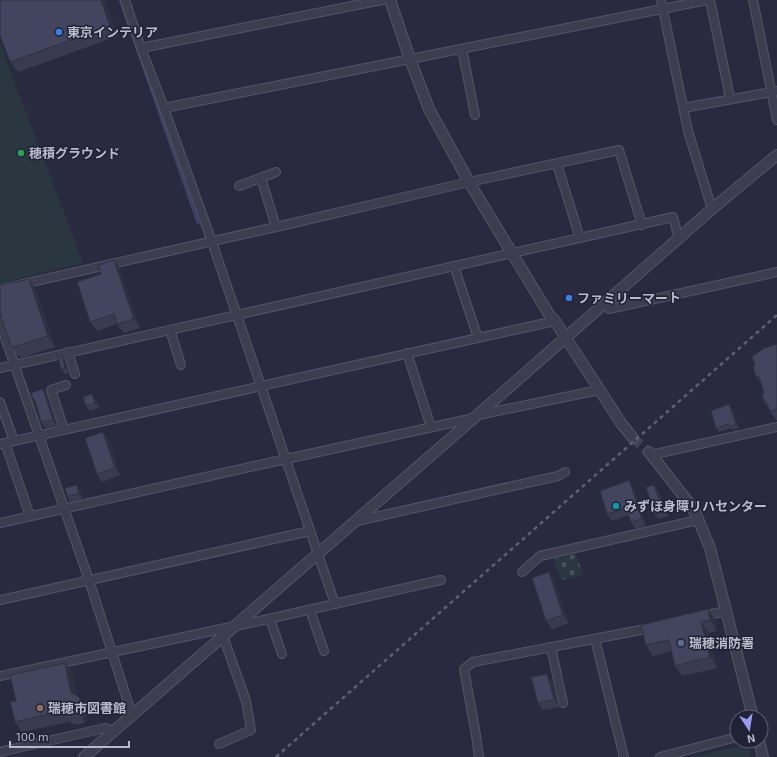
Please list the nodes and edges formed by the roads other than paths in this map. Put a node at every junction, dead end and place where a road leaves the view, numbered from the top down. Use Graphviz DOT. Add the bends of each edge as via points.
graph roads {
  1 [pos="125,0"];
  2 [pos="382,0"];
  3 [pos="390,0"];
  4 [pos="661,0"];
  5 [pos="709,0"];
  6 [pos="753,0"];
  7 [pos="663,9"];
  8 [pos="141,48"];
  9 [pos="462,49"];
  10 [pos="410,59"];
  11 [pos="774,91"];
  12 [pos="730,98"];
  13 [pos="164,108"];
  14 [pos="683,108"];
  15 [pos="475,115"];
  16 [pos="777,120"];
  17 [pos="777,154"];
  18 [pos="557,164"];
  19 [pos="276,172"];
  20 [pos="261,178"];
  21 [pos="468,182"];
  22 [pos="239,186"];
  23 [pos="712,209"];
  24 [pos="642,225"];
  25 [pos="276,227"];
  26 [pos="580,238"];
  27 [pos="679,239"];
  28 [pos="212,242"];
  29 [pos="511,253"];
  30 [pos="454,266"];
  31 [pos="777,272"];
  32 [pos="0,289"];
  33 [pos="609,309"];
  34 [pos="236,315"];
  35 [pos="555,321"];
  36 [pos="0,323"];
  37 [pos="170,330"];
  38 [pos="478,338"];
  39 [pos="566,338"];
  40 [pos="68,352"];
  41 [pos="407,354"];
  42 [pos="14,364"];
  43 [pos="180,365"];
  44 [pos="0,368"];
  45 [pos="75,374"];
  46 [pos="66,386"];
  47 [pos="262,386"];
  48 [pos="599,390"];
  49 [pos="0,402"];
  50 [pos="476,417"];
  51 [pos="432,427"];
  52 [pos="777,427"];
  53 [pos="64,429"];
  54 [pos="38,435"];
  55 [pos="633,438"];
  56 [pos="14,441"];
  57 [pos="2,443"];
  58 [pos="650,454"];
  59 [pos="286,458"];
  60 [pos="565,472"];
  61 [pos="63,509"];
  62 [pos="30,516"];
  63 [pos="698,520"];
  64 [pos="357,521"];
  65 [pos="0,523"];
  66 [pos="310,531"];
  67 [pos="318,555"];
  68 [pos="522,572"];
  69 [pos="88,580"];
  70 [pos="441,580"];
  71 [pos="0,600"];
  72 [pos="335,604"];
  73 [pos="310,610"];
  74 [pos="726,611"];
  75 [pos="270,619"];
  76 [pos="691,619"];
  77 [pos="662,625"];
  78 [pos="234,626"];
  79 [pos="223,636"];
  80 [pos="595,639"];
  81 [pos="551,647"];
  82 [pos="324,651"];
  83 [pos="111,652"];
  84 [pos="282,654"];
  85 [pos="0,676"];
  86 [pos="563,703"];
  87 [pos="751,709"];
  88 [pos="132,715"];
  89 [pos="114,731"];
  90 [pos="729,740"];
  91 [pos="219,744"];
  92 [pos="0,752"];
  93 [pos="84,757"];
  94 [pos="479,757"];
  95 [pos="624,757"];
  96 [pos="660,757"];
  1 -- 8 [label="street"];
  2 -- 8 [label="street"];
  3 -- 10 [label="street"];
  4 -- 7 [label="street"];
  5 -- 7 [label="street"];
  5 -- 12 [label="street"];
  6 -- 11 [label="street"];
  7 -- 9 [label="street"];
  7 -- 14 [label="street"];
  8 -- 13 [label="street"];
  9 -- 10 [label="street"];
  9 -- 15 [label="street"];
  10 -- 13 [label="street"];
  10 -- 21 [label="street" via="429,109"];
  11 -- 12 [label="street"];
  11 -- 16 [label="street"];
  12 -- 14 [label="street"];
  13 -- 28 [label="street"];
  14 -- 23 [label="street"];
  17 -- 23 [label="street"];
  18 -- 21 [label="street"];
  18 -- 24 [label="street" via="619,150"];
  18 -- 26 [label="street"];
  19 -- 20 [label="street"];
  20 -- 22 [label="street"];
  20 -- 25 [label="street"];
  21 -- 25 [label="street"];
  21 -- 29 [label="street"];
  23 -- 27 [label="street"];
  24 -- 26 [label="street"];
  24 -- 27 [label="street" via="673,217"];
  25 -- 28 [label="street"];
  26 -- 29 [label="street"];
  27 -- 39 [label="street"];
  28 -- 32 [label="street"];
  28 -- 34 [label="street"];
  29 -- 30 [label="street"];
  29 -- 35 [label="street"];
  30 -- 34 [label="street"];
  30 -- 38 [label="street"];
  31 -- 33 [label="street"];
  34 -- 37 [label="street"];
  34 -- 47 [label="street"];
  35 -- 38 [label="street"];
  35 -- 39 [label="street"];
  36 -- 42 [label="street"];
  37 -- 40 [label="street"];
  37 -- 43 [label="street"];
  38 -- 41 [label="street"];
  39 -- 48 [label="street"];
  39 -- 50 [label="street"];
  40 -- 42 [label="street"];
  40 -- 45 [label="street"];
  41 -- 47 [label="street"];
  41 -- 51 [label="street"];
  42 -- 44 [label="street"];
  42 -- 54 [label="street"];
  46 -- 53 [label="street" via="51,390"];
  47 -- 53 [label="street"];
  47 -- 59 [label="street"];
  48 -- 50 [label="street"];
  48 -- 55 [label="street"];
  49 -- 56 [label="street"];
  50 -- 51 [label="street"];
  50 -- 64 [label="street"];
  51 -- 59 [label="street"];
  52 -- 58 [label="street"];
  53 -- 54 [label="street"];
  54 -- 56 [label="street"];
  54 -- 61 [label="street"];
  56 -- 57 [label="street"];
  57 -- 62 [label="street"];
  58 -- 63 [label="street" via="681,492"];
  59 -- 61 [label="street"];
  59 -- 66 [label="street"];
  60 -- 64 [label="street" via="558,476"];
  61 -- 62 [label="street"];
  61 -- 69 [label="street"];
  62 -- 65 [label="street"];
  63 -- 68 [label="street" via="540,556"];
  63 -- 74 [label="street" via="710,548"];
  64 -- 67 [label="street"];
  66 -- 67 [label="street"];
  66 -- 69 [label="street"];
  67 -- 72 [label="street"];
  67 -- 78 [label="street"];
  69 -- 71 [label="street"];
  69 -- 83 [label="street"];
  70 -- 72 [label="street"];
  72 -- 73 [label="street"];
  73 -- 75 [label="street"];
  73 -- 82 [label="street"];
  74 -- 76 [label="street"];
  74 -- 87 [label="street"];
  75 -- 78 [label="street"];
  75 -- 84 [label="street"];
  77 -- 80 [label="street"];
  78 -- 79 [label="street"];
  78 -- 83 [label="street"];
  79 -- 88 [label="street"];
  79 -- 91 [label="street" via="246,702 251,730"];
  80 -- 81 [label="street"];
  80 -- 95 [label="street"];
  81 -- 86 [label="street"];
  81 -- 94 [label="street" via="473,662 464,669"];
  83 -- 85 [label="street"];
  83 -- 88 [label="street"];
  88 -- 89 [label="street"];
  89 -- 92 [label="street" via="105,728"];
  89 -- 93 [label="street"];
  90 -- 96 [label="street"];
}
